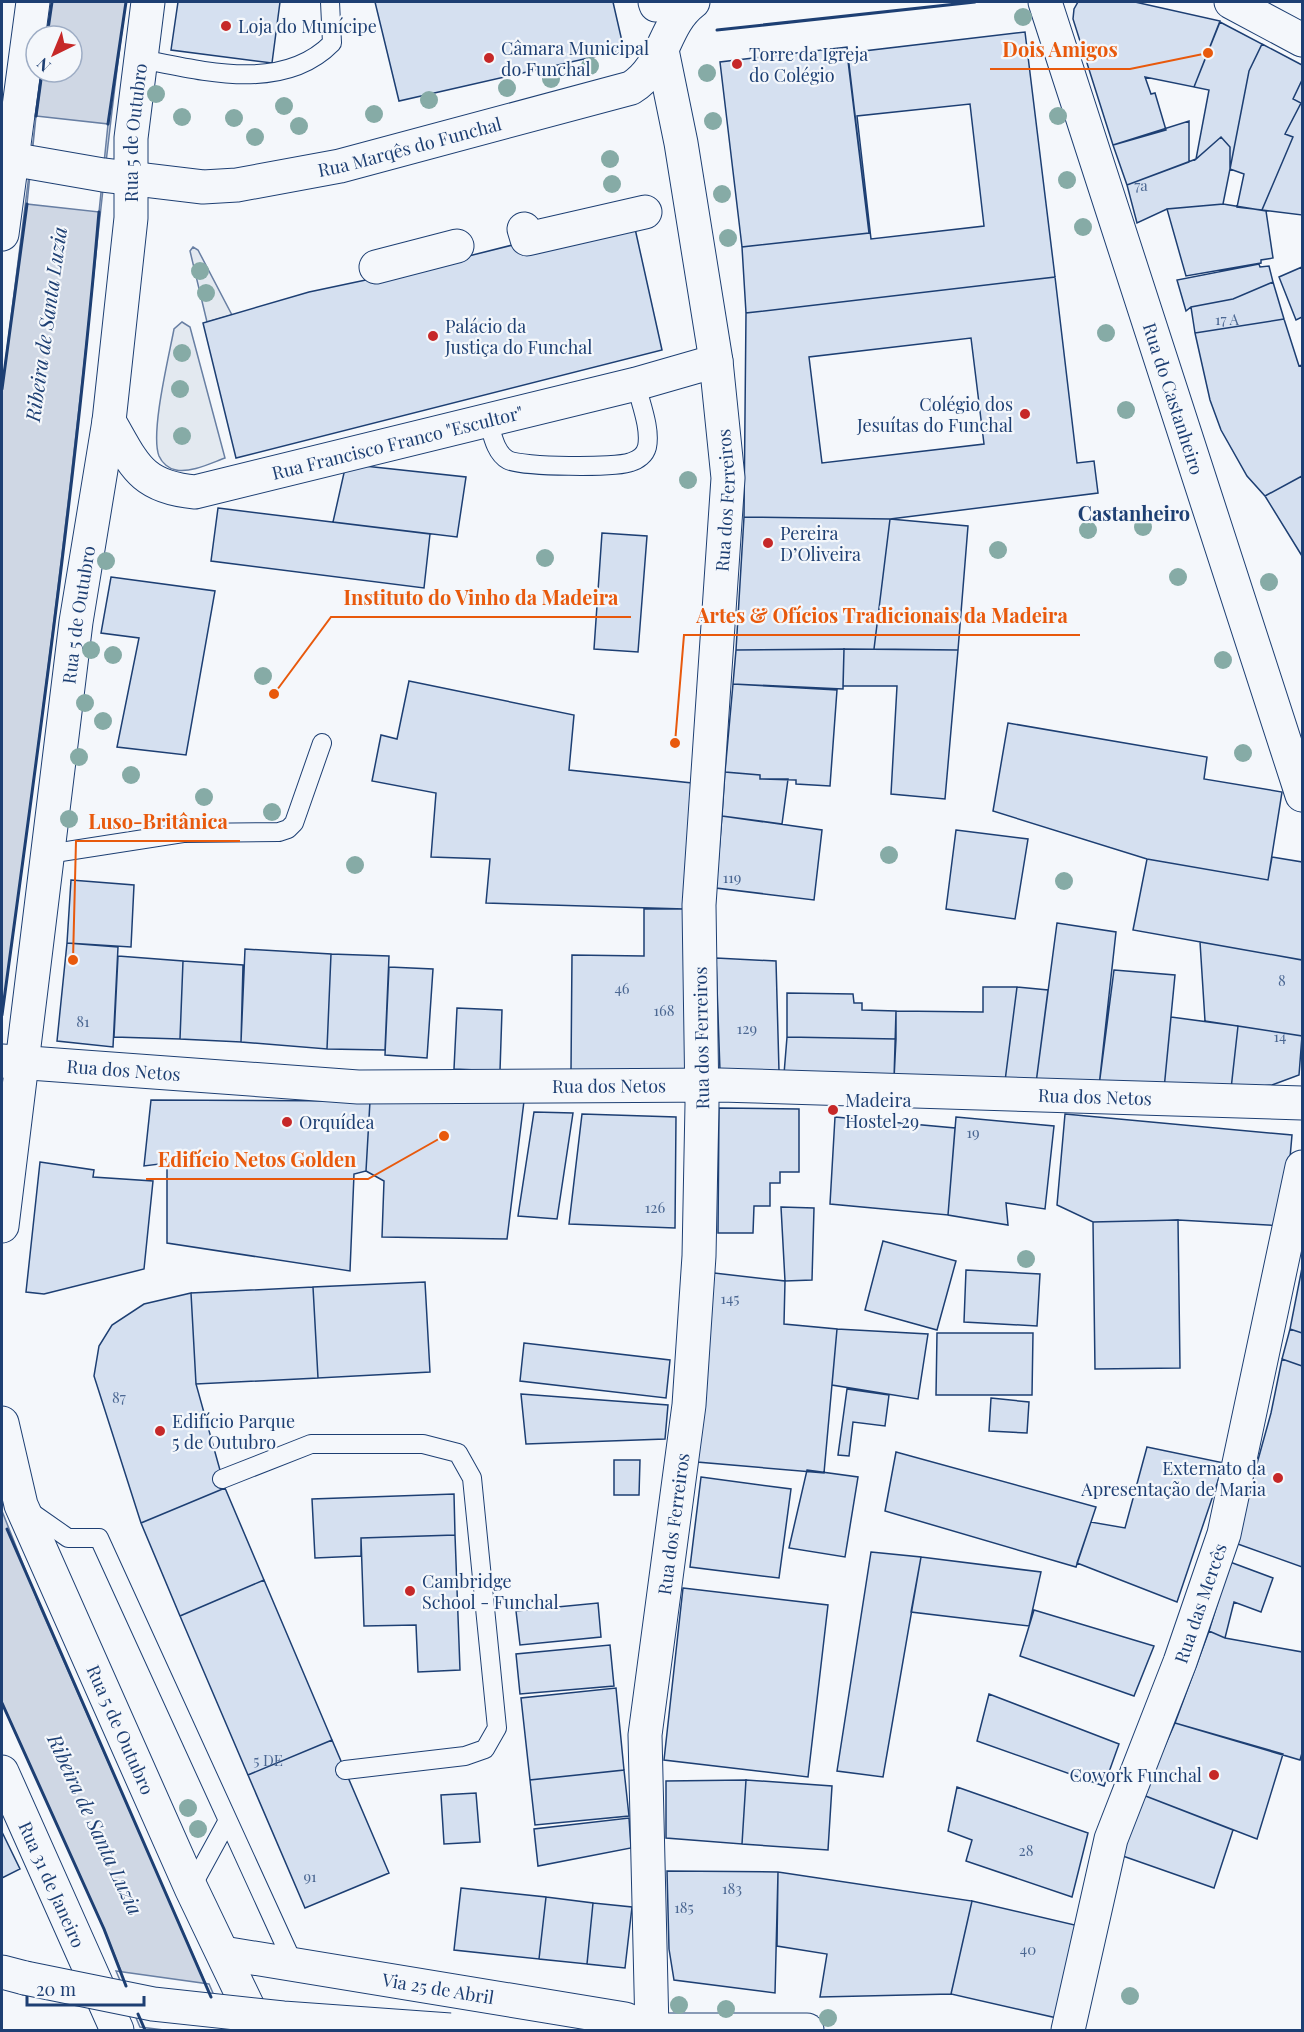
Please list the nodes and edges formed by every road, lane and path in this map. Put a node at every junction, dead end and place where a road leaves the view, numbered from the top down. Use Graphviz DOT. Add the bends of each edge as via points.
graph roads {
  1 [pos="33,2"];
  2 [pos="148,2"];
  3 [pos="330,2"];
  4 [pos="693,2"];
  5 [pos="1045,2"];
  6 [pos="1231,2"];
  7 [pos="1302,40"];
  8 [pos="662,50"];
  9 [pos="141,59"];
  10 [pos="15,159"];
  11 [pos="118,177"];
  12 [pos="645,212"];
  13 [pos="524,228"];
  14 [pos="2,234"];
  15 [pos="457,246"];
  16 [pos="376,267"];
  17 [pos="716,361"];
  18 [pos="636,384"];
  19 [pos="488,420"];
  20 [pos="109,421"];
  21 [pos="322,743"];
  22 [pos="1302,795"];
  23 [pos="48,854"];
  24 [pos="12,1061"];
  25 [pos="701,1085"];
  26 [pos="1302,1103"];
  27 [pos="1302,1167"];
  28 [pos="2,1226"];
  29 [pos="2,1423"];
  30 [pos="222,1479"];
  31 [pos="11,1487"];
  32 [pos="345,1770"];
  33 [pos="2,1772"];
  34 [pos="227,1822"];
  35 [pos="191,1888"];
  36 [pos="223,1953"];
  37 [pos="294,1965"];
  38 [pos="2,1972"];
  39 [pos="652,2030"];
  40 [pos="797,2030"];
  41 [pos="117,2031"];
  42 [pos="259,2031"];
  43 [pos="450,2031"];
  44 [pos="619,2031"];
  45 [pos="1068,2031"];
  1 -- 10 [label="street"];
  2 -- 9 [label="street, Rua 5 de Outubro"];
  3 -- 9 [label="lane" via="332,43 318,57 273,73 255,76"];
  4 -- 8 [label="street, Rua Marqês do Funchal" via="675,22"];
  5 -- 22 [label="street, Rua do Castanheiro"];
  6 -- 7 [label="street"];
  8 -- 11 [label="street, Rua Marqês do Funchal" via="651,72 620,93 340,166 237,185 203,187"];
  8 -- 17 [label="street, Rua dos Ferreiros"];
  9 -- 11 [label="street, Rua 5 de Outubro" via="131,138"];
  10 -- 11 [label="street, Rua Marqês do Funchal"];
  10 -- 14 [label="street"];
  11 -- 20 [label="street, Rua 5 de Outubro"];
  12 -- 13 [label="street" via="527,240"];
  15 -- 16 [label="street" via="411,264"];
  17 -- 18 [label="street, Rua Francisco Franco \"Escultor\""];
  17 -- 25 [label="street, Rua dos Ferreiros" via="728,478 699,905"];
  18 -- 19 [label="street, Rua Francisco Franco \"Escultor\""];
  18 -- 19 [label="lane" via="647,447 642,457 629,464 558,466 509,461 500,452"];
  19 -- 20 [label="street, Rua Francisco Franco \"Escultor\"" via="195,492 169,490 151,481 136,467"];
  20 -- 23 [label="street, Rua 5 de Outubro" via="76,622"];
  21 -- 23 [label="lane" via="294,823 288,829 183,832"];
  23 -- 24 [label="street, Rua 5 de Outubro"];
  24 -- 25 [label="street, Rua dos Netos" via="358,1087"];
  24 -- 28 [label="street, Rua 5 de Outubro"];
  25 -- 26 [label="street, Rua dos Netos"];
  25 -- 39 [label="street, Rua dos Ferreiros" via="699,1256 689,1404 645,1735"];
  27 -- 45 [label="street, Rua das Mercês" via="1224,1534 1180,1662 1111,1839"];
  29 -- 31 [label="street, Rua 5 de Outubro"];
  30 -- 32 [label="lane" via="312,1444 423,1444 458,1453 472,1478 497,1728 485,1749 465,1756"];
  31 -- 34 [label="lane" via="68,1538 99,1538"];
  31 -- 35 [label="street, Rua 5 de Outubro"];
  33 -- 41 [label="street, Rua 31 de Janeiro"];
  34 -- 35 [label="lane"];
  34 -- 37 [label="lane"];
  35 -- 36 [label="street, Rua 5 de Outubro"];
  36 -- 37 [label="street, Via 25 de Abril"];
  36 -- 42 [label="street, Rua 5 de Outubro"];
  37 -- 39 [label="street, Via 25 de Abril" via="625,2019"];
  38 -- 43 [label="street, bridge" via="153,2004"];
  39 -- 40 [label="street, Via 25 de Abril"];
  39 -- 44 [label="street, Via 25 de Abril"];
}
